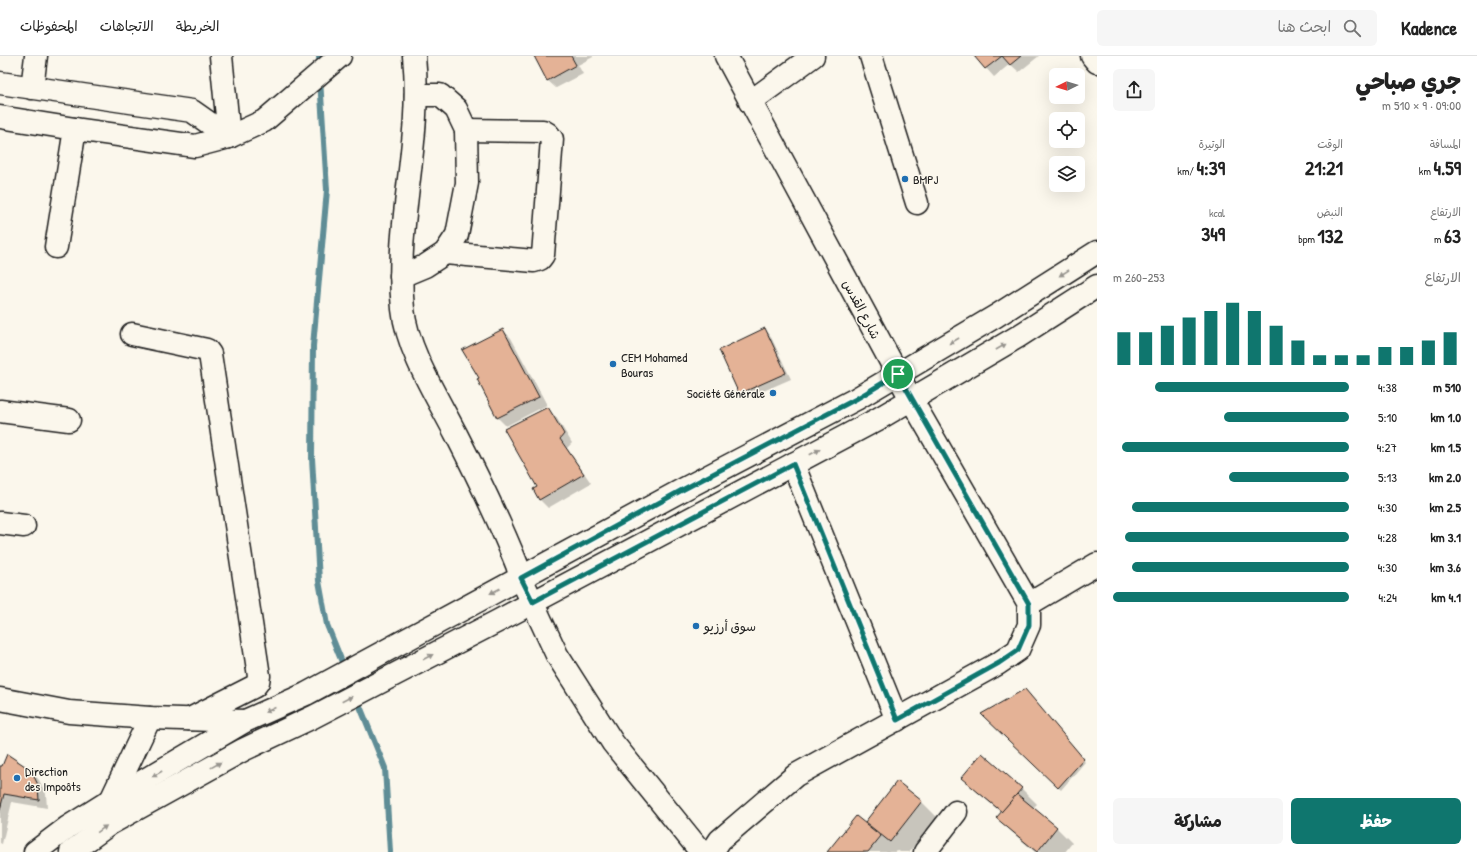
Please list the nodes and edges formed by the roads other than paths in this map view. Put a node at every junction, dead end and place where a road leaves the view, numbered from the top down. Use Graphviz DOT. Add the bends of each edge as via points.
graph roads {
  1 [pos="36,56"];
  2 [pos="221,56"];
  3 [pos="340,56"];
  4 [pos="414,56"];
  5 [pos="726,56"];
  6 [pos="813,56"];
  7 [pos="871,56"];
  8 [pos="1092,56"];
  9 [pos="1097,62"];
  10 [pos="0,83"];
  11 [pos="32,88"];
  12 [pos="416,95"];
  13 [pos="750,102"];
  14 [pos="0,117"];
  15 [pos="75,129"];
  16 [pos="466,130"];
  17 [pos="230,137"];
  18 [pos="917,203"];
  19 [pos="56,247"];
  20 [pos="1097,252"];
  21 [pos="445,253"];
  22 [pos="401,276"];
  23 [pos="1097,286"];
  24 [pos="132,334"];
  25 [pos="898,374"];
  26 [pos="911,399"];
  27 [pos="0,411"];
  28 [pos="69,420"];
  29 [pos="793,464"];
  30 [pos="0,523"];
  31 [pos="24,526"];
  32 [pos="1097,564"];
  33 [pos="521,578"];
  34 [pos="533,602"];
  35 [pos="1029,614"];
  36 [pos="0,699"];
  37 [pos="150,718"];
  38 [pos="190,719"];
  39 [pos="897,720"];
  40 [pos="245,722"];
  41 [pos="112,800"];
  42 [pos="956,812"];
  43 [pos="35,852"];
  44 [pos="71,852"];
  45 [pos="701,852"];
  46 [pos="712,852"];
  47 [pos="925,852"];
  1 -- 11 [label="street"];
  2 -- 17 [label="street"];
  3 -- 17 [label="street" via="264,121"];
  4 -- 12 [label="street"];
  5 -- 13 [label="street, شارع القدس"];
  6 -- 13 [label="street"];
  7 -- 18 [label="street"];
  8 -- 9 [label="street"];
  10 -- 11 [label="street"];
  11 -- 17 [label="street" via="192,111"];
  12 -- 16 [label="street" via="440,95 456,109"];
  12 -- 22 [label="street"];
  13 -- 25 [label="street, شارع القدس"];
  14 -- 15 [label="street"];
  15 -- 17 [label="street" via="195,146"];
  15 -- 19 [label="street"];
  16 -- 21 [label="street" via="467,183 457,235"];
  16 -- 21 [label="street" via="543,131 552,139 543,255 534,261"];
  20 -- 25 [label="street, one-way"];
  21 -- 22 [label="street" via="425,266"];
  22 -- 33 [label="street" via="403,311 412,347 484,487"];
  26 -- 23 [label="street, one-way" via="1019,336"];
  24 -- 38 [label="street" via="207,350 210,354 259,676 255,686"];
  25 -- 26 [label="street, شارع القدس"];
  25 -- 33 [label="street"];
  29 -- 26 [label="street, one-way"];
  26 -- 35 [label="street, شارع القدس"];
  27 -- 28 [label="street"];
  29 -- 34 [label="street"];
  29 -- 39 [label="street"];
  30 -- 31 [label="street"];
  32 -- 35 [label="street"];
  33 -- 34 [label="street"];
  33 -- 40 [label="street, one-way" via="306,694"];
  44 -- 34 [label="street, one-way" via="111,823 243,750 313,717"];
  34 -- 45 [label="street" via="557,654 613,743"];
  35 -- 39 [label="street" via="1018,650"];
  36 -- 37 [label="street" via="69,712"];
  37 -- 38 [label="street"];
  37 -- 41 [label="street"];
  38 -- 40 [label="street"];
  39 -- 46 [label="street" via="796,775 720,840"];
  40 -- 41 [label="street, one-way"];
  41 -- 43 [label="street" via="68,827"];
  42 -- 47 [label="street"];
}
